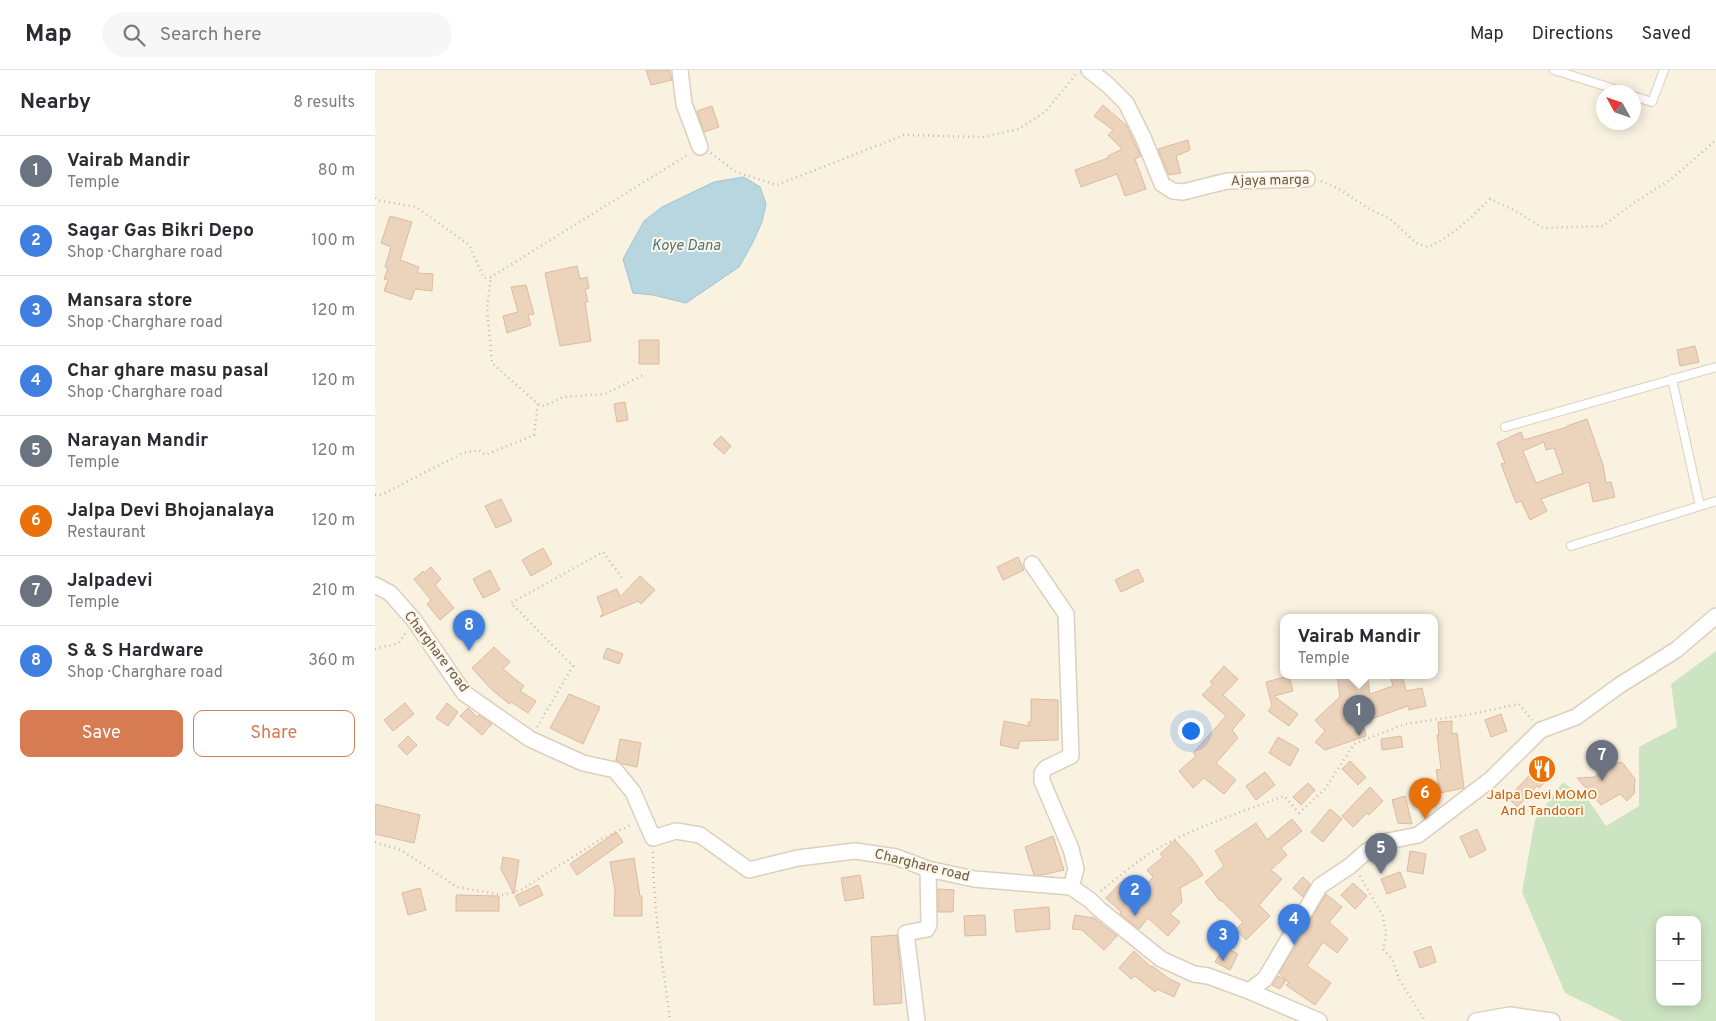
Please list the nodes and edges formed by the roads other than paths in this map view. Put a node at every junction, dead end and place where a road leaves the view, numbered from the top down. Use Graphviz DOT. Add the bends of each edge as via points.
graph roads {
  1 [pos="680,70"];
  2 [pos="1089,70"];
  3 [pos="1554,70"];
  4 [pos="1664,70"];
  5 [pos="1601,85"];
  6 [pos="1641,99"];
  7 [pos="700,147"];
  8 [pos="1307,179"];
  9 [pos="1716,367"];
  10 [pos="1672,380"];
  11 [pos="1505,427"];
  12 [pos="1716,501"];
  13 [pos="1700,506"];
  14 [pos="1571,546"];
  15 [pos="1032,564"];
  16 [pos="375,585"];
  17 [pos="1716,616"];
  18 [pos="928,869"];
  19 [pos="1071,887"];
  20 [pos="1249,991"];
  21 [pos="917,1021"];
  22 [pos="1319,1021"];
  23 [pos="1476,1021"];
  24 [pos="1552,1021"];
  1 -- 7 [label="street" via="684,104"];
  2 -- 8 [label="street, Ajaya marga" via="1126,103 1162,184 1173,191 1183,192 1227,181"];
  3 -- 5 [label="lane"];
  4 -- 6 [label="lane" via="1652,102"];
  9 -- 10 [label="lane"];
  10 -- 11 [label="lane"];
  10 -- 13 [label="lane"];
  12 -- 13 [label="lane"];
  13 -- 14 [label="lane"];
  15 -- 19 [label="street" via="1066,614 1071,756 1046,768 1042,781 1071,849 1076,869"];
  16 -- 18 [label="street, Charghare road" via="390,593 413,620 464,692 530,739 583,763 615,770 633,792 651,833 676,831 700,835 749,870 798,858 855,851 897,857"];
  17 -- 20 [label="street" via="1676,650 1576,717 1541,730 1490,780 1418,835 1383,842 1320,886 1265,979"];
  18 -- 19 [label="street, Charghare road" via="974,879"];
  18 -- 21 [label="street" via="929,924 927,929 906,933"];
  19 -- 20 [label="street, Charghare road" via="1161,959 1194,974"];
  20 -- 22 [label="street, Charghare road"];
  23 -- 24 [label="street" via="1509,1015"];
}
